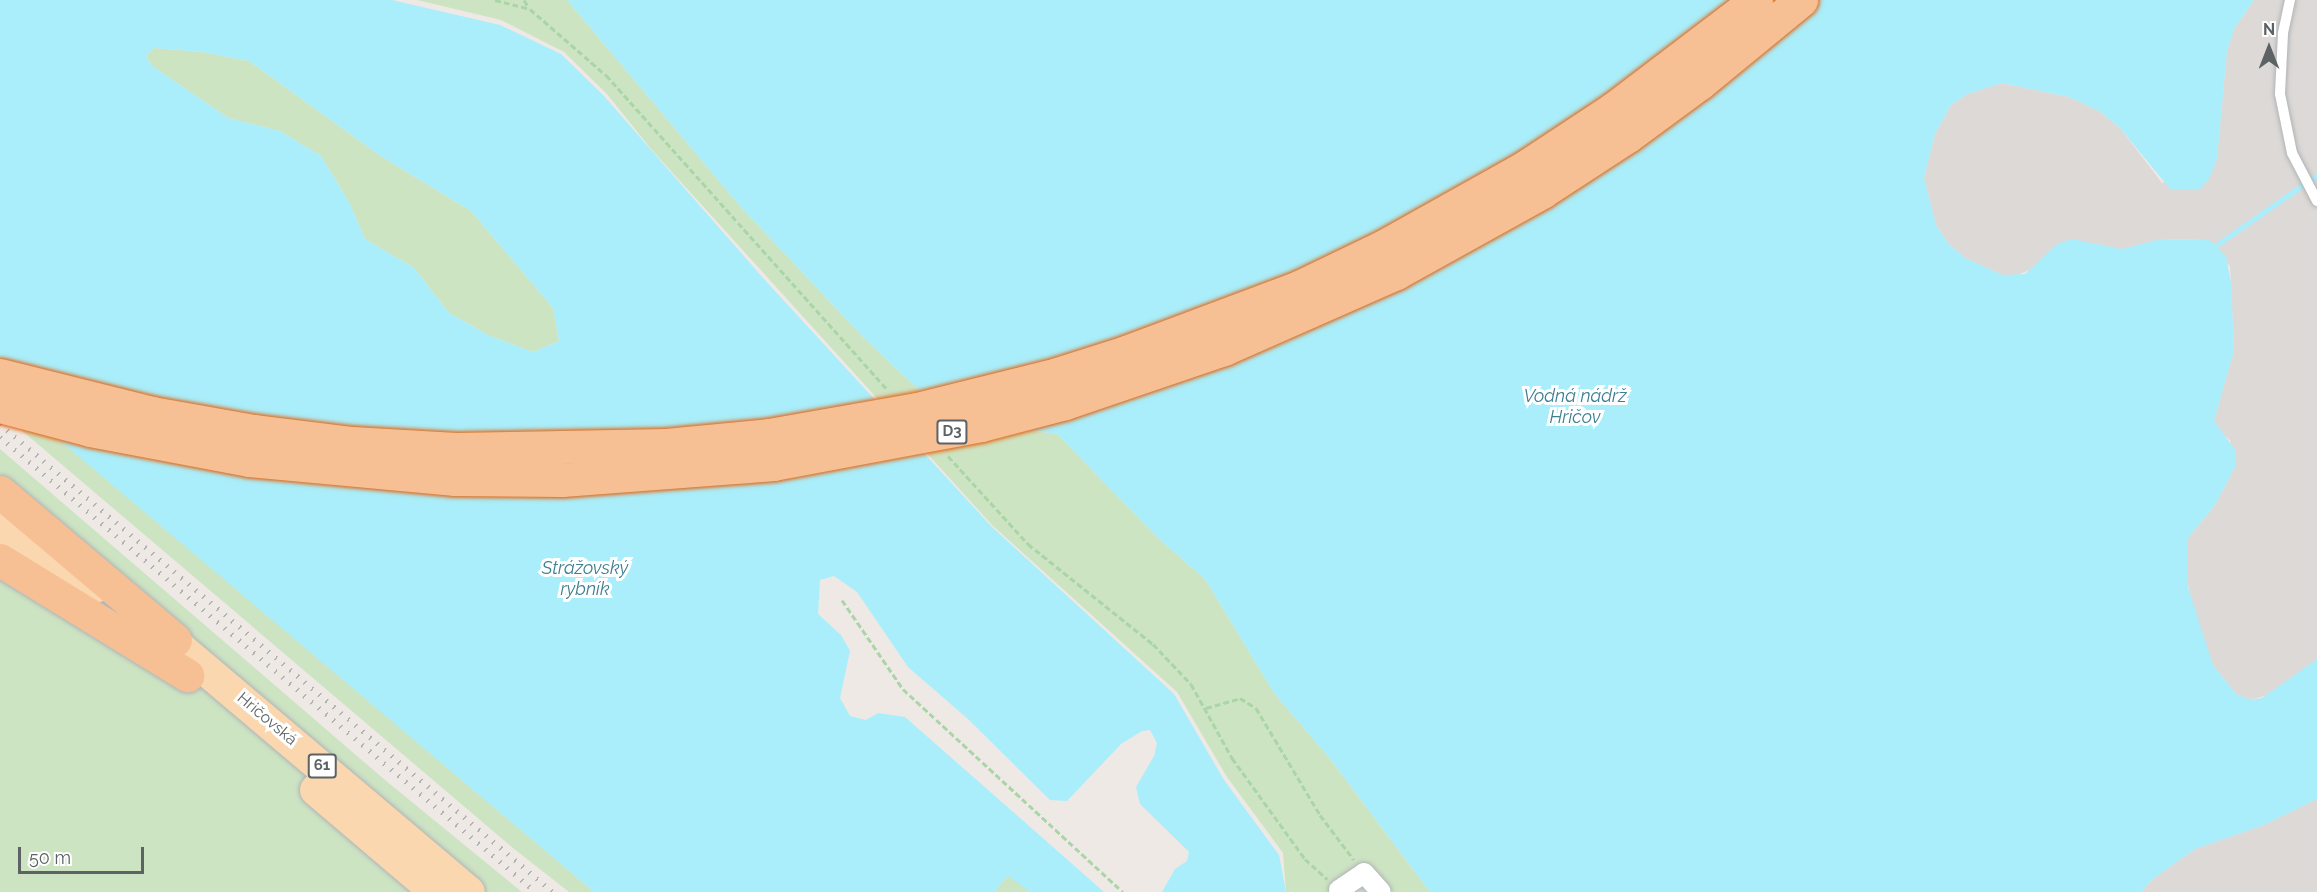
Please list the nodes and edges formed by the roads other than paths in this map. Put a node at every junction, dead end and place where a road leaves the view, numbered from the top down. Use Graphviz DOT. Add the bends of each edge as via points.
graph roads {
  1 [pos="1756,0"];
  2 [pos="1801,0"];
  3 [pos="2290,0"];
  4 [pos="2317,201"];
  5 [pos="0,375"];
  6 [pos="0,406"];
  7 [pos="0,492"];
  8 [pos="0,526"];
  9 [pos="0,538"];
  10 [pos="0,560"];
  11 [pos="175,640"];
  12 [pos="187,675"];
  13 [pos="1339,890"];
  14 [pos="436,892"];
  15 [pos="470,892"];
  16 [pos="1381,892"];
  1 -- 5 [label="highway, D3, bridge" via="1685,57 1564,141 1456,208 1372,252 1235,313 1126,352 1057,374 917,409 779,433 666,445 562,450 456,449 352,443 232,427 152,413"];
  2 -- 6 [label="highway, D3, bridge" via="1700,83 1628,135 1542,192 1396,273 1224,349 1065,403 981,425 825,456 681,473 562,480 455,479 349,472 218,456 90,430"];
  3 -- 4 [label="lane" via="2283,34 2280,94 2292,153"];
  7 -- 11 [label="highway"];
  8 -- 11 [label="main road, 61"];
  9 -- 12 [label="main road, 61" via="104,606"];
  10 -- 12 [label="highway"];
  11 -- 15 [label="main road, Hričovská / 61"];
  12 -- 14 [label="main road, Hričovská / 61"];
  13 -- 16 [label="street" via="1364,873"];
}
